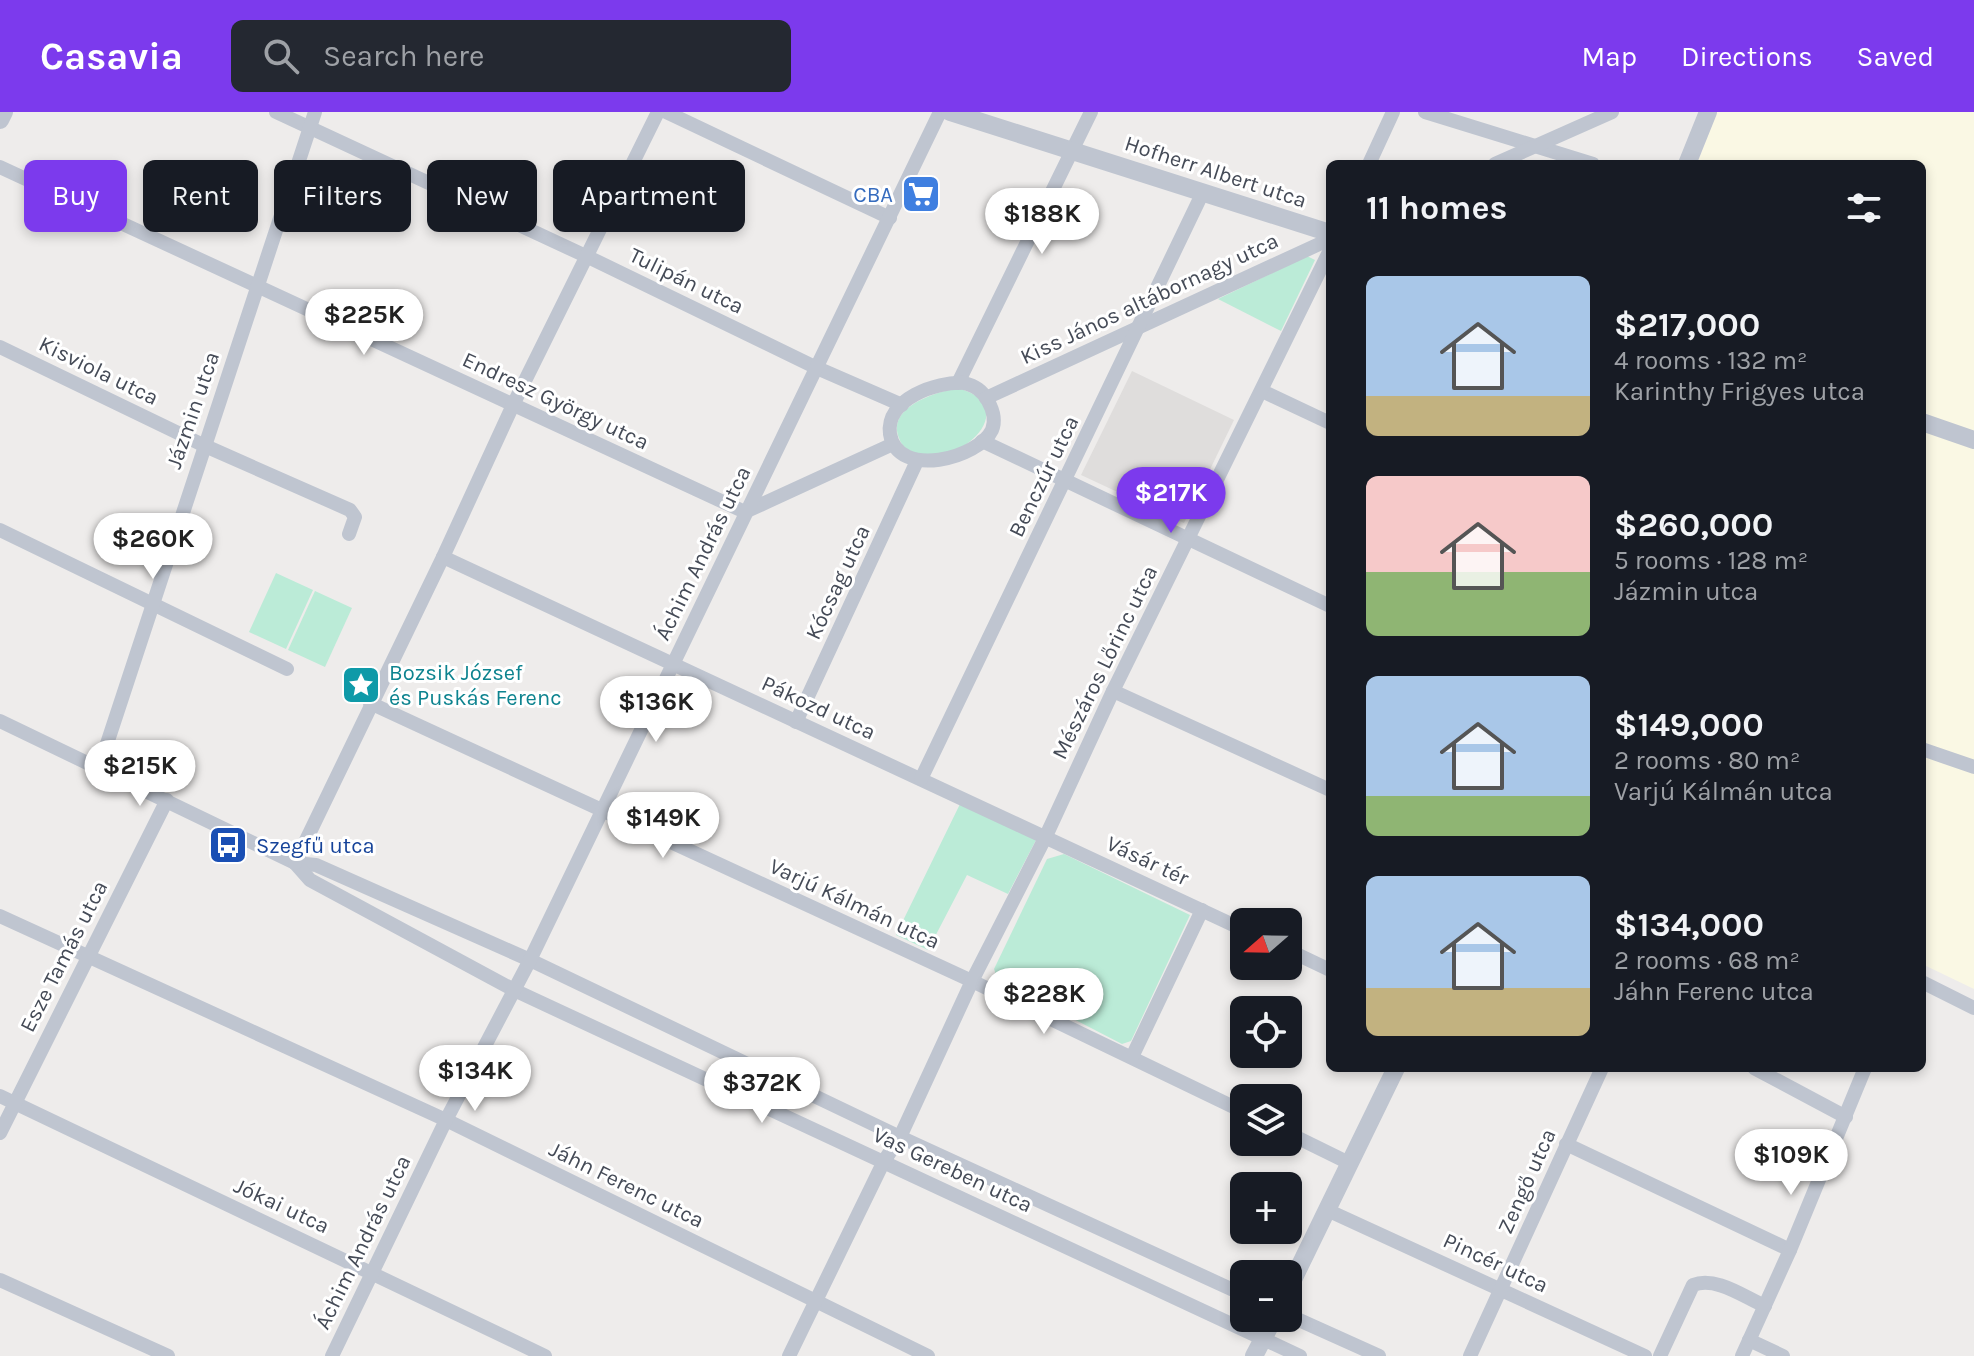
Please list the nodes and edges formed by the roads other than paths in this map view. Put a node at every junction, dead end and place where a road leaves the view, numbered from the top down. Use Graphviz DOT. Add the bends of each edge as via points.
graph roads {
  1 [pos="4,112"];
  2 [pos="276,112"];
  3 [pos="315,112"];
  4 [pos="658,112"];
  5 [pos="666,112"];
  6 [pos="940,112"];
  7 [pos="950,112"];
  8 [pos="1091,112"];
  9 [pos="1393,112"];
  10 [pos="1425,112"];
  11 [pos="1612,112"];
  12 [pos="1708,112"];
  13 [pos="0,120"];
  14 [pos="310,128"];
  15 [pos="1535,146"];
  16 [pos="1073,150"];
  17 [pos="1371,160"];
  18 [pos="1504,160"];
  19 [pos="1580,160"];
  20 [pos="1689,160"];
  21 [pos="0,167"];
  22 [pos="1203,192"];
  23 [pos="890,218"];
  24 [pos="1326,235"];
  25 [pos="1326,238"];
  26 [pos="588,257"];
  27 [pos="1326,258"];
  28 [pos="257,287"];
  29 [pos="1137,329"];
  30 [pos="0,347"];
  31 [pos="817,368"];
  32 [pos="958,383"];
  33 [pos="1262,391"];
  34 [pos="986,398"];
  35 [pos="513,405"];
  36 [pos="902,405"];
  37 [pos="1326,421"];
  38 [pos="1926,423"];
  39 [pos="1974,440"];
  40 [pos="982,441"];
  41 [pos="893,444"];
  42 [pos="203,445"];
  43 [pos="917,461"];
  44 [pos="1065,482"];
  45 [pos="745,512"];
  46 [pos="0,530"];
  47 [pos="349,534"];
  48 [pos="1189,541"];
  49 [pos="443,557"];
  50 [pos="153,602"];
  51 [pos="1326,604"];
  52 [pos="673,663"];
  53 [pos="287,669"];
  54 [pos="1113,691"];
  55 [pos="370,703"];
  56 [pos="0,721"];
  57 [pos="796,722"];
  58 [pos="1926,750"];
  59 [pos="1974,767"];
  60 [pos="99,768"];
  61 [pos="921,779"];
  62 [pos="1326,788"];
  63 [pos="167,800"];
  64 [pos="603,811"];
  65 [pos="1046,836"];
  66 [pos="295,863"];
  67 [pos="1202,910"];
  68 [pos="0,916"];
  69 [pos="1230,923"];
  70 [pos="86,957"];
  71 [pos="1302,957"];
  72 [pos="530,960"];
  73 [pos="1326,968"];
  74 [pos="972,981"];
  75 [pos="1926,984"];
  76 [pos="514,990"];
  77 [pos="1974,1008"];
  78 [pos="1132,1057"];
  79 [pos="1394,1072"];
  80 [pos="1600,1072"];
  81 [pos="1762,1072"];
  82 [pos="1863,1072"];
  83 [pos="0,1096"];
  84 [pos="15,1102"];
  85 [pos="1230,1105"];
  86 [pos="1846,1117"];
  87 [pos="446,1120"];
  88 [pos="0,1133"];
  89 [pos="900,1137"];
  90 [pos="1302,1140"];
  91 [pos="1566,1144"];
  92 [pos="884,1161"];
  93 [pos="1349,1163"];
  94 [pos="1327,1210"];
  95 [pos="1790,1250"];
  96 [pos="1302,1261"];
  97 [pos="371,1272"];
  98 [pos="0,1280"];
  99 [pos="1230,1289"];
  100 [pos="1501,1289"];
  101 [pos="816,1302"];
  102 [pos="1765,1306"];
  103 [pos="1302,1321"];
  104 [pos="1266,1332"];
  105 [pos="1262,1339"];
  106 [pos="1749,1340"];
  107 [pos="168,1356"];
  108 [pos="332,1356"];
  109 [pos="545,1356"];
  110 [pos="789,1356"];
  111 [pos="928,1356"];
  112 [pos="1254,1356"];
  113 [pos="1300,1356"];
  114 [pos="1379,1356"];
  115 [pos="1470,1356"];
  116 [pos="1645,1356"];
  117 [pos="1660,1356"];
  118 [pos="1742,1356"];
  119 [pos="1783,1356"];
  1 -- 13 [label="street"];
  2 -- 14 [label="street, Tulipán utca"];
  3 -- 14 [label="street, Jázmin utca"];
  4 -- 26 [label="street"];
  5 -- 23 [label="street"];
  6 -- 23 [label="street, Áchim András utca"];
  7 -- 16 [label="street, Hofherr Albert utca"];
  8 -- 16 [label="street"];
  9 -- 17 [label="street"];
  10 -- 15 [label="street"];
  11 -- 15 [label="street"];
  12 -- 20 [label="street"];
  14 -- 26 [label="street, Tulipán utca"];
  14 -- 28 [label="street, Jázmin utca"];
  15 -- 18 [label="street"];
  15 -- 19 [label="street"];
  16 -- 22 [label="street, Hofherr Albert utca"];
  16 -- 32 [label="street"];
  21 -- 28 [label="street, Endresz György utca"];
  22 -- 24 [label="street, Hofherr Albert utca"];
  22 -- 29 [label="street, Benczúr utca"];
  23 -- 31 [label="street, Áchim András utca"];
  25 -- 29 [label="street, Kiss János altábornagy utca"];
  26 -- 31 [label="street, Tulipán utca"];
  26 -- 35 [label="street"];
  27 -- 33 [label="street, Mészáros Lőrinc utca"];
  28 -- 35 [label="street, Endresz György utca"];
  28 -- 42 [label="street, Jázmin utca"];
  29 -- 34 [label="street, Kiss János altábornagy utca"];
  29 -- 44 [label="street, Benczúr utca"];
  30 -- 42 [label="street, Kisviola utca"];
  31 -- 36 [label="street, Tulipán utca"];
  31 -- 45 [label="street, Áchim András utca"];
  32 -- 34 [label="street" via="972,385"];
  32 -- 36 [label="street" via="929,388"];
  33 -- 37 [label="street"];
  33 -- 48 [label="street, Mészáros Lőrinc utca"];
  34 -- 40 [label="street" via="994,423"];
  35 -- 45 [label="street, Endresz György utca"];
  35 -- 49 [label="street"];
  36 -- 41 [label="street" via="891,421"];
  38 -- 39 [label="street"];
  40 -- 43 [label="street" via="947,457"];
  40 -- 44 [label="street"];
  41 -- 43 [label="street" via="901,455"];
  41 -- 45 [label="street"];
  42 -- 47 [label="street, Kisviola utca" via="354,513"];
  42 -- 50 [label="street, Jázmin utca"];
  43 -- 57 [label="street, Kócsag utca"];
  44 -- 48 [label="street"];
  44 -- 61 [label="street, Benczúr utca"];
  45 -- 52 [label="street, Áchim András utca"];
  46 -- 50 [label="street"];
  48 -- 51 [label="street"];
  48 -- 54 [label="street, Mészáros Lőrinc utca"];
  49 -- 52 [label="street, Pákozd utca"];
  49 -- 55 [label="street"];
  50 -- 53 [label="street"];
  50 -- 60 [label="street, Jázmin utca"];
  52 -- 57 [label="street, Pákozd utca"];
  52 -- 64 [label="street, Áchim András utca"];
  54 -- 62 [label="street"];
  54 -- 65 [label="street, Mészáros Lőrinc utca"];
  55 -- 64 [label="street, Varjú Kálmán utca"];
  55 -- 66 [label="street"];
  56 -- 60 [label="street, Vas Gereben utca"];
  57 -- 61 [label="street, Pákozd utca"];
  58 -- 59 [label="street"];
  60 -- 63 [label="street, Vas Gereben utca"];
  61 -- 65 [label="street, Pákozd utca"];
  63 -- 66 [label="street, Vas Gereben utca"];
  63 -- 70 [label="street, Esze Tamás utca"];
  64 -- 72 [label="street, Áchim András utca"];
  64 -- 74 [label="street, Varjú Kálmán utca"];
  65 -- 67 [label="street, Vásár tér"];
  65 -- 74 [label="street"];
  66 -- 72 [label="street, Vas Gereben utca" via="316,865"];
  66 -- 76 [label="street, Vas Gereben utca" via="310,880"];
  67 -- 69 [label="street"];
  67 -- 78 [label="street, Vásár tér"];
  68 -- 70 [label="street, Jáhn Ferenc utca"];
  70 -- 84 [label="street, Esze Tamás utca"];
  70 -- 87 [label="street, Jáhn Ferenc utca"];
  71 -- 73 [label="street"];
  72 -- 76 [label="street, Áchim András utca"];
  72 -- 89 [label="street, Vas Gereben utca"];
  74 -- 78 [label="street"];
  74 -- 89 [label="street"];
  75 -- 77 [label="street"];
  76 -- 87 [label="street, Áchim András utca"];
  76 -- 92 [label="street, Vas Gereben utca"];
  78 -- 85 [label="street"];
  79 -- 93 [label="street"];
  80 -- 91 [label="street, Zengő utca"];
  81 -- 86 [label="street"];
  82 -- 86 [label="street"];
  83 -- 84 [label="street, Jókai utca"];
  84 -- 88 [label="street, Esze Tamás utca"];
  84 -- 97 [label="street, Jókai utca"];
  86 -- 95 [label="street"];
  87 -- 97 [label="street, Áchim András utca"];
  87 -- 101 [label="street, Jáhn Ferenc utca"];
  89 -- 92 [label="street"];
  89 -- 99 [label="street, Vas Gereben utca"];
  90 -- 93 [label="street"];
  91 -- 95 [label="street"];
  91 -- 100 [label="street, Zengő utca"];
  92 -- 101 [label="street"];
  92 -- 105 [label="street, Vas Gereben utca"];
  93 -- 94 [label="street"];
  94 -- 96 [label="street"];
  94 -- 100 [label="street, Pincér utca"];
  95 -- 102 [label="street"];
  97 -- 108 [label="street, Áchim András utca"];
  97 -- 109 [label="street, Jókai utca"];
  98 -- 107 [label="street"];
  100 -- 115 [label="street, Zengő utca"];
  100 -- 116 [label="street, Pincér utca"];
  101 -- 110 [label="street"];
  101 -- 111 [label="street, Jáhn Ferenc utca"];
  102 -- 106 [label="street"];
  102 -- 117 [label="street" via="1714,1283 1693,1285"];
  103 -- 114 [label="street"];
  104 -- 105 [label="street"];
  105 -- 112 [label="street"];
  105 -- 113 [label="street, Vas Gereben utca"];
  106 -- 118 [label="street"];
  106 -- 119 [label="street"];
}
